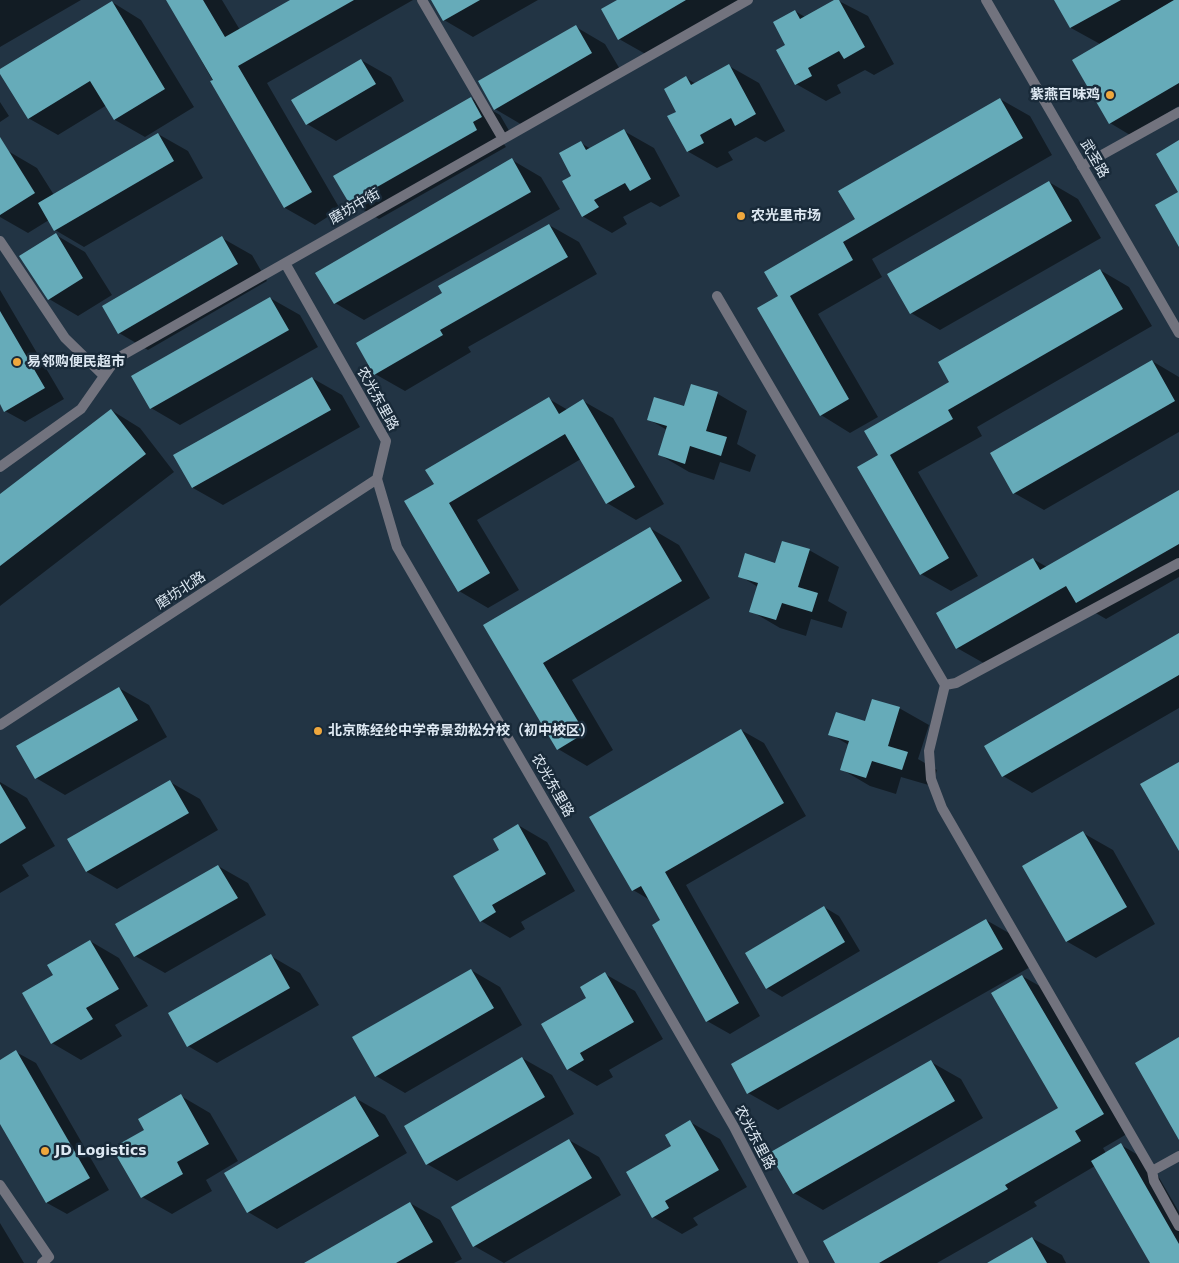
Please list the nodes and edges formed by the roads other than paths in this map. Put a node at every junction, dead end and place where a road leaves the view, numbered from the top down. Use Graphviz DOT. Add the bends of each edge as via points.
graph roads {
  1 [pos="422,0"];
  2 [pos="748,0"];
  3 [pos="986,0"];
  4 [pos="1179,112"];
  5 [pos="503,139"];
  6 [pos="1082,166"];
  7 [pos="0,242"];
  8 [pos="285,263"];
  9 [pos="717,296"];
  10 [pos="1179,333"];
  11 [pos="104,376"];
  12 [pos="0,467"];
  13 [pos="377,479"];
  14 [pos="1179,563"];
  15 [pos="945,685"];
  16 [pos="0,725"];
  17 [pos="1179,1156"];
  18 [pos="1152,1171"];
  19 [pos="0,1185"];
  20 [pos="1179,1226"];
  21 [pos="42,1263"];
  22 [pos="804,1263"];
  1 -- 5 [label="street"];
  2 -- 5 [label="street, 磨坊中街"];
  3 -- 6 [label="street, 武圣路"];
  4 -- 6 [label="street"];
  5 -- 8 [label="street, 磨坊中街"];
  6 -- 10 [label="street, 武圣路"];
  7 -- 11 [label="street" via="65,338"];
  8 -- 11 [label="street, 磨坊中街" via="116,359"];
  8 -- 13 [label="street, 农光东里路" via="386,441"];
  9 -- 15 [label="street"];
  11 -- 12 [label="street, 磨坊中街" via="81,409"];
  13 -- 16 [label="street, 磨坊北路"];
  13 -- 22 [label="street, 农光东里路" via="397,547 734,1127"];
  14 -- 15 [label="street" via="956,683"];
  15 -- 18 [label="street" via="929,752 932,779 942,808"];
  17 -- 18 [label="street"];
  18 -- 20 [label="street" via="1154,1181"];
  19 -- 21 [label="street" via="50,1257"];
}
